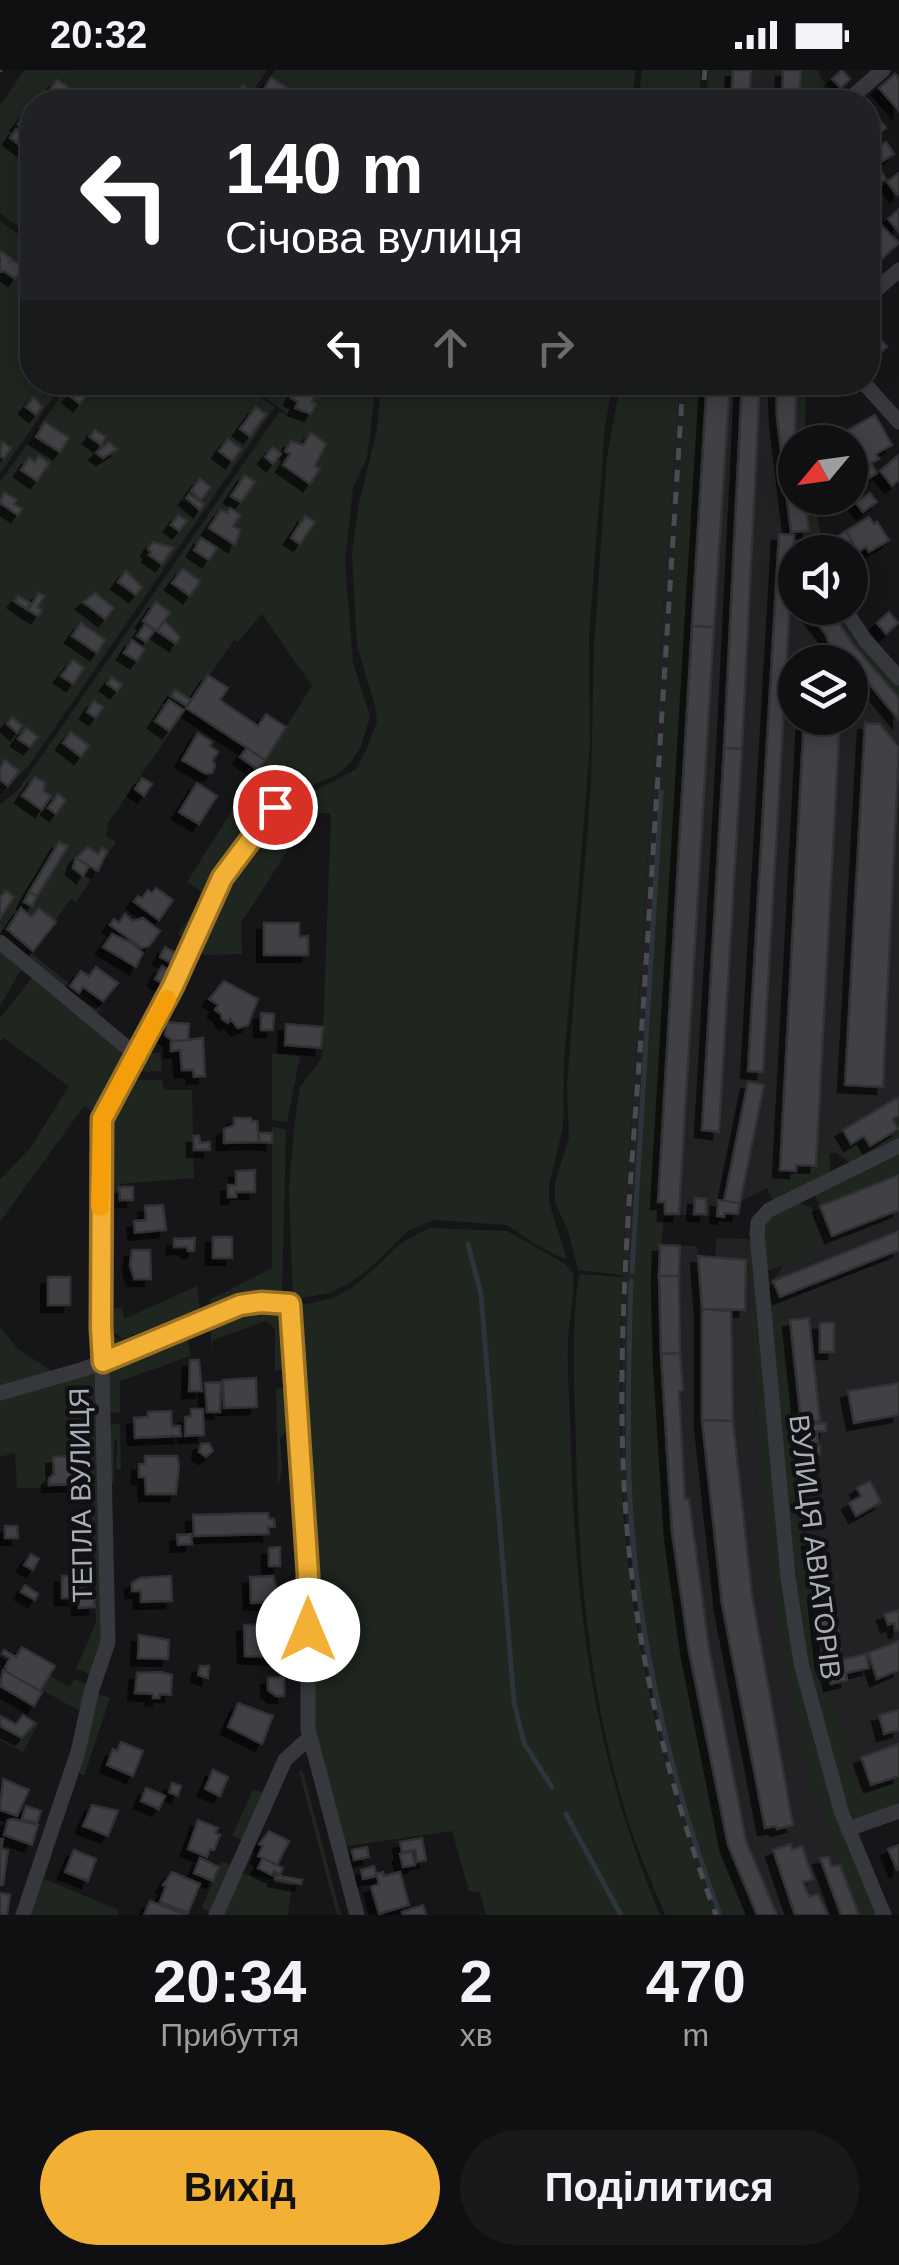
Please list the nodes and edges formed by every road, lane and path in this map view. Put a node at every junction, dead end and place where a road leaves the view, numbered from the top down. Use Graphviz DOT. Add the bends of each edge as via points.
graph roads {
  1 [pos="883,70"];
  2 [pos="860,90"];
  3 [pos="899,270"];
  4 [pos="880,287"];
  5 [pos="875,395"];
  6 [pos="899,422"];
  7 [pos="856,625"];
  8 [pos="899,678"];
  9 [pos="275,807"];
  10 [pos="0,942"];
  11 [pos="136,1055"];
  12 [pos="899,1146"];
  13 [pos="103,1362"];
  14 [pos="0,1394"];
  15 [pos="309,1738"];
  16 [pos="899,1810"];
  17 [pos="848,1829"];
  18 [pos="23,1915"];
  19 [pos="216,1915"];
  20 [pos="356,1915"];
  21 [pos="884,1915"];
  1 -- 2 [label="street"];
  3 -- 4 [label="street"];
  5 -- 6 [label="street"];
  7 -- 8 [label="street"];
  9 -- 11 [label="street, ТЕПЛА ВУЛИЦЯ" via="222,878"];
  10 -- 11 [label="street"];
  11 -- 13 [label="street, ТЕПЛА ВУЛИЦЯ" via="99,1132"];
  12 -- 17 [label="street, ВУЛИЦЯ АВІАТОРІВ" via="769,1210 757,1233 791,1594 812,1710"];
  13 -- 14 [label="street"];
  13 -- 15 [label="street" via="240,1305 290,1304 308,1574"];
  13 -- 18 [label="street, ТЕПЛА ВУЛИЦЯ" via="108,1642"];
  15 -- 19 [label="street" via="285,1760"];
  15 -- 20 [label="street"];
  16 -- 17 [label="street"];
  17 -- 21 [label="street, ВУЛИЦЯ АВІАТОРІВ"];
}
